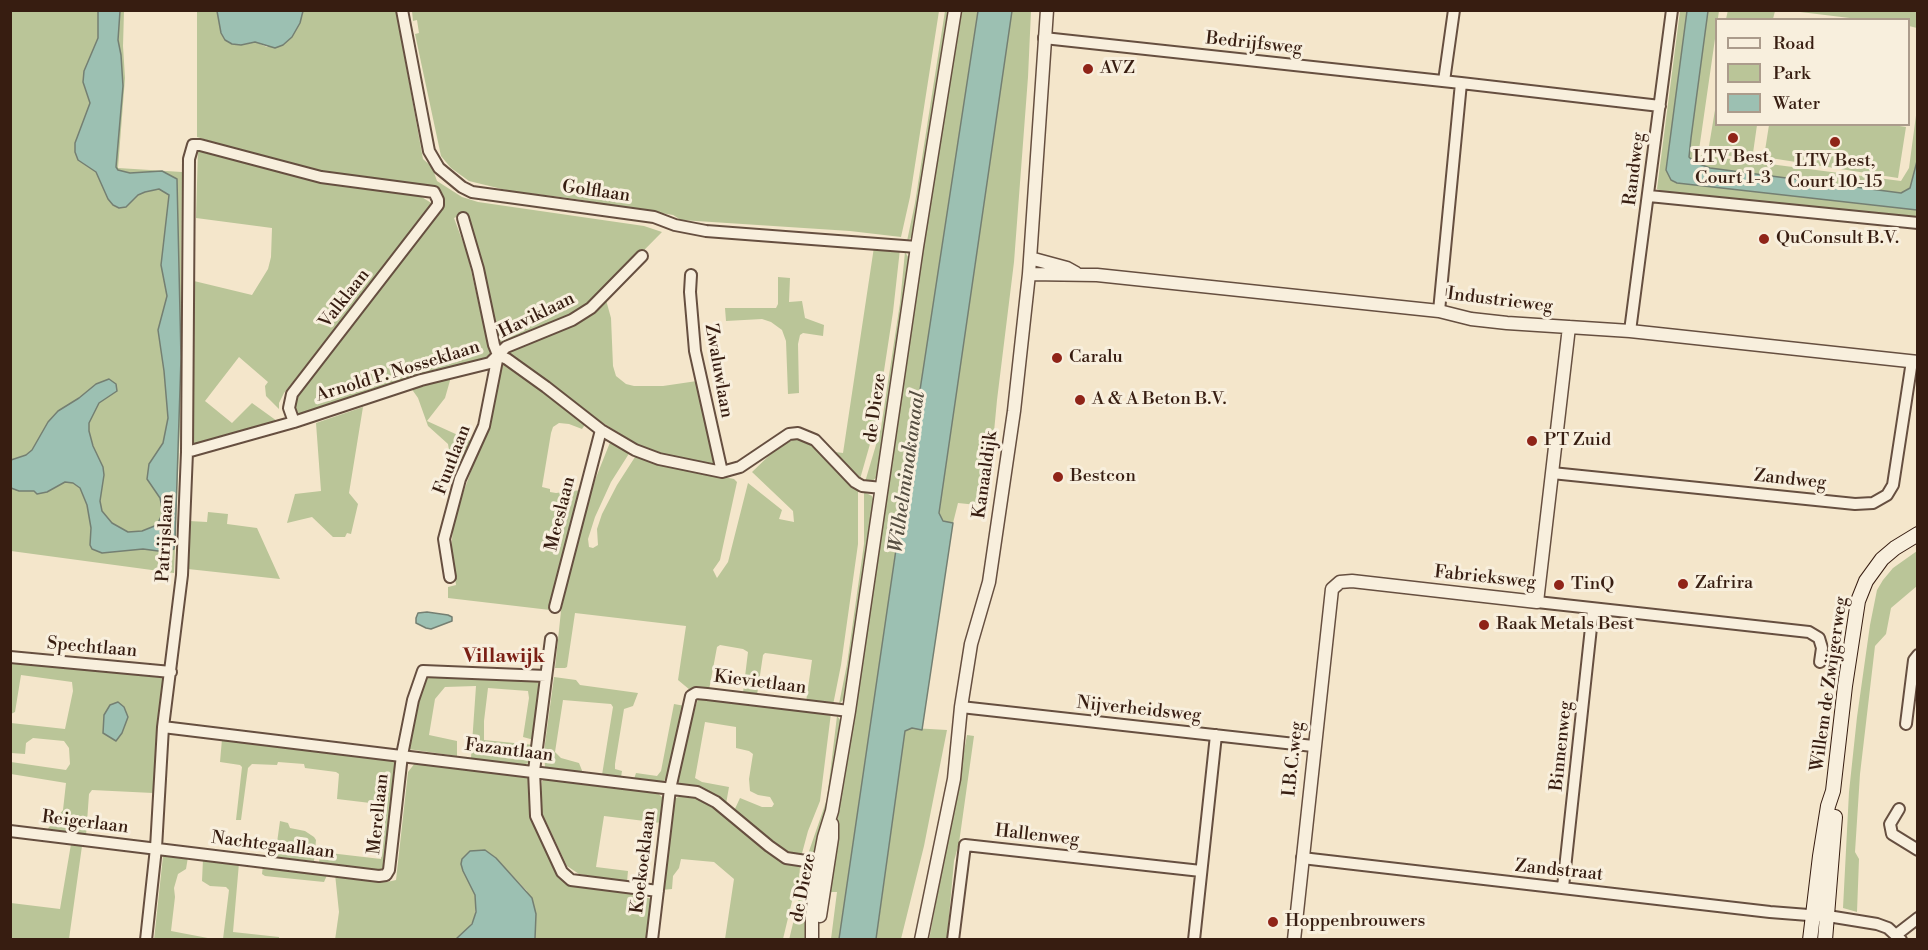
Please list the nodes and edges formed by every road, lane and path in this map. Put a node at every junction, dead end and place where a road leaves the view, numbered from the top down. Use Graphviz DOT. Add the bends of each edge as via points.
graph roads {
  1 [pos="402,10"];
  2 [pos="955,10"];
  3 [pos="1047,10"];
  4 [pos="1454,10"];
  5 [pos="1672,10"];
  6 [pos="1044,38"];
  7 [pos="1444,81"];
  8 [pos="1461,83"];
  9 [pos="1660,106"];
  10 [pos="1649,196"];
  11 [pos="438,200"];
  12 [pos="463,218"];
  13 [pos="1917,223"];
  14 [pos="917,246"];
  15 [pos="642,256"];
  16 [pos="1030,258"];
  17 [pos="1077,273"];
  18 [pos="1029,274"];
  19 [pos="691,275"];
  20 [pos="1439,311"];
  21 [pos="1569,327"];
  22 [pos="1630,331"];
  23 [pos="498,355"];
  24 [pos="1915,362"];
  25 [pos="294,422"];
  26 [pos="600,430"];
  27 [pos="187,452"];
  28 [pos="722,472"];
  29 [pos="1552,472"];
  30 [pos="882,488"];
  31 [pos="1917,534"];
  32 [pos="450,578"];
  33 [pos="1336,584"];
  34 [pos="1537,602"];
  35 [pos="555,607"];
  36 [pos="1593,609"];
  37 [pos="551,639"];
  38 [pos="1917,655"];
  39 [pos="10,657"];
  40 [pos="1820,662"];
  41 [pos="171,672"];
  42 [pos="546,676"];
  43 [pos="961,706"];
  44 [pos="849,711"];
  45 [pos="1906,723"];
  46 [pos="163,727"];
  47 [pos="1216,735"];
  48 [pos="1313,746"];
  49 [pos="402,755"];
  50 [pos="534,771"];
  51 [pos="670,789"];
  52 [pos="1899,809"];
  53 [pos="10,831"];
  54 [pos="156,848"];
  55 [pos="1917,850"];
  56 [pos="1302,858"];
  57 [pos="824,864"];
  58 [pos="1201,871"];
  59 [pos="386,875"];
  60 [pos="1563,887"];
  61 [pos="658,891"];
  62 [pos="1820,916"];
  63 [pos="1917,918"];
  64 [pos="1899,937"];
  65 [pos="812,938"];
  66 [pos="146,939"];
  67 [pos="652,939"];
  68 [pos="921,939"];
  69 [pos="953,939"];
  70 [pos="1194,939"];
  71 [pos="1294,939"];
  72 [pos="1810,939"];
  73 [pos="1825,939"];
  1 -- 14 [label="street, Golflaan" via="429,151 439,168 472,192 654,217 706,231"];
  2 -- 14 [label="street, de Dieze"];
  3 -- 6 [label="street, Kanaaldijk"];
  4 -- 7 [label="street"];
  5 -- 9 [label="street, Randweg"];
  6 -- 7 [label="street, Bedrijfsweg"];
  6 -- 16 [label="street, Kanaaldijk"];
  7 -- 8 [label="street, Bedrijfsweg"];
  8 -- 9 [label="street, Bedrijfsweg"];
  8 -- 20 [label="street"];
  9 -- 10 [label="street, Randweg"];
  10 -- 13 [label="street"];
  10 -- 22 [label="street, Randweg"];
  11 -- 25 [label="street, Valklaan" via="438,205 292,394 289,408"];
  11 -- 27 [label="street, Patrijslaan" via="434,192 321,177 193,145 189,159"];
  12 -- 23 [label="street"];
  14 -- 30 [label="street, de Dieze"];
  15 -- 23 [label="street, Haviklaan" via="591,308 506,347"];
  16 -- 17 [label="street, Industrieweg"];
  16 -- 18 [label="street, Kanaaldijk"];
  17 -- 18 [label="street, Industrieweg"];
  17 -- 20 [label="street, Industrieweg"];
  18 -- 43 [label="street, Kanaaldijk" via="989,582"];
  19 -- 28 [label="street, Zwaluwlaan" via="695,351"];
  20 -- 21 [label="street, Industrieweg" via="1471,319"];
  21 -- 22 [label="street, Industrieweg"];
  21 -- 29 [label="street"];
  22 -- 24 [label="street, Industrieweg"];
  23 -- 25 [label="street, Arnold P. Nosseklaan" via="490,363 421,380"];
  23 -- 26 [label="street, Arnold P. Nosseklaan"];
  23 -- 32 [label="street, Fuutlaan" via="484,426 460,479 444,539"];
  24 -- 29 [label="street, Zandweg" via="1893,485 1887,495 1873,503"];
  25 -- 27 [label="street, Arnold P. Nosseklaan"];
  26 -- 28 [label="street, Arnold P. Nosseklaan" via="659,459"];
  26 -- 35 [label="street, Meeslaan"];
  27 -- 41 [label="street, Patrijslaan" via="182,575"];
  28 -- 30 [label="street" via="740,467 789,434 798,433 815,440 855,482"];
  29 -- 34 [label="street"];
  30 -- 44 [label="street, de Dieze"];
  31 -- 62 [label="main road, Willem de Zwijgerweg" via="1882,559 1861,591 1828,806"];
  33 -- 34 [label="street, Fabrieksweg" via="1352,581"];
  33 -- 48 [label="street, I.B.C.weg" via="1331,595"];
  34 -- 36 [label="street, Fabrieksweg"];
  36 -- 40 [label="street, Fabrieksweg" via="1809,632 1819,638"];
  36 -- 60 [label="street, Binnenweg"];
  37 -- 42 [label="street"];
  38 -- 45 [label="street"];
  39 -- 41 [label="street, Spechtlaan"];
  41 -- 46 [label="street, Patrijslaan"];
  42 -- 49 [label="street, Merellaan" via="423,671"];
  42 -- 50 [label="street"];
  43 -- 47 [label="street, Nijverheidsweg"];
  43 -- 68 [label="street, Kanaaldijk" via="954,779"];
  44 -- 51 [label="street, Kievietlaan" via="696,693 692,696"];
  44 -- 57 [label="street, de Dieze" via="832,811 832,838"];
  46 -- 49 [label="street, Fazantlaan"];
  46 -- 54 [label="street, Patrijslaan"];
  47 -- 48 [label="street, Nijverheidsweg"];
  47 -- 58 [label="street"];
  48 -- 56 [label="street, I.B.C.weg"];
  49 -- 50 [label="street, Fazantlaan"];
  49 -- 59 [label="street, Merellaan" via="390,870"];
  50 -- 51 [label="street, Fazantlaan"];
  50 -- 61 [label="street" via="536,816 562,872 571,880"];
  51 -- 57 [label="street, Fazantlaan" via="708,796 778,853"];
  51 -- 61 [label="street, Koekoeklaan"];
  52 -- 55 [label="street" via="1890,824 1892,834"];
  53 -- 54 [label="street, Reigerlaan"];
  54 -- 59 [label="street, Nachtegaallaan"];
  54 -- 66 [label="street, Patrijslaan"];
  56 -- 60 [label="street, Zandstraat"];
  56 -- 71 [label="street, I.B.C.weg"];
  57 -- 65 [label="street, de Dieze" via="820,917"];
  58 -- 69 [label="street, Hallenweg" via="965,845"];
  58 -- 70 [label="street"];
  60 -- 62 [label="street, Zandstraat"];
  61 -- 67 [label="street, Koekoeklaan"];
  62 -- 64 [label="street, Zandstraat" via="1876,924"];
  62 -- 72 [label="main road, Willem de Zwijgerweg"];
  62 -- 73 [label="main road, Willem de Zwijgerweg"];
  63 -- 64 [label="street"];
}
